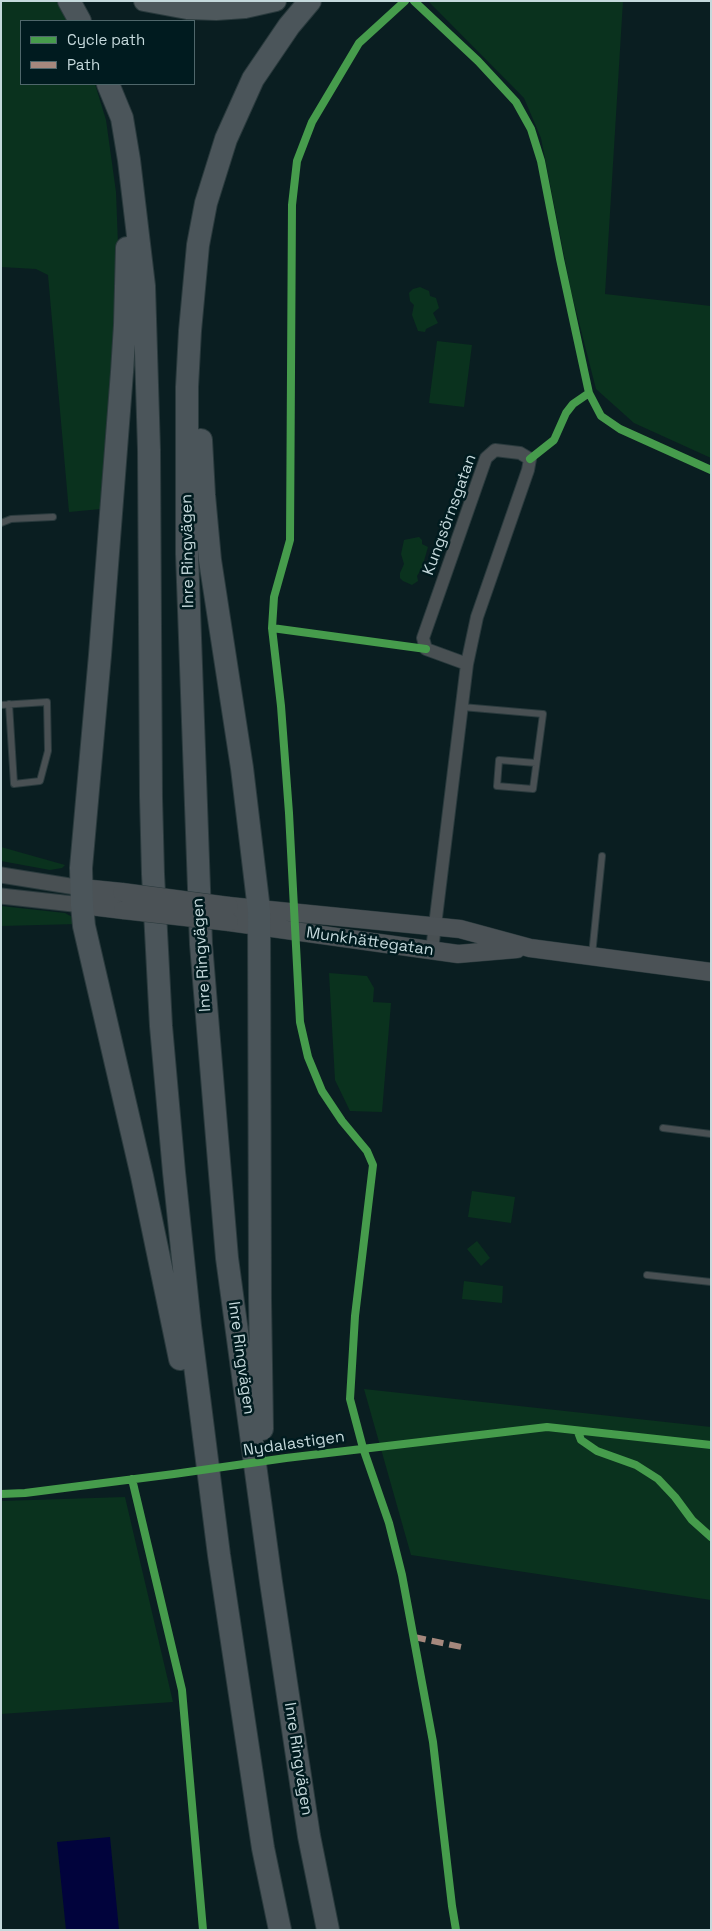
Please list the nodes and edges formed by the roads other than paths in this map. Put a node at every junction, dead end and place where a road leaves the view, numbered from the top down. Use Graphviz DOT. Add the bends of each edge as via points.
graph roads {
  1 [pos="69,1"];
  2 [pos="83,1"];
  3 [pos="144,1"];
  4 [pos="276,1"];
  5 [pos="310,1"];
  6 [pos="79,20"];
  7 [pos="91,20"];
  8 [pos="108,85"];
  9 [pos="113,85"];
  10 [pos="122,118"];
  11 [pos="215,172"];
  12 [pos="53,516"];
  13 [pos="1,522"];
  14 [pos="467,664"];
  15 [pos="10,704"];
  16 [pos="1,705"];
  17 [pos="462,707"];
  18 [pos="536,763"];
  19 [pos="602,856"];
  20 [pos="1,875"];
  21 [pos="1,896"];
  22 [pos="82,897"];
  23 [pos="229,914"];
  24 [pos="259,918"];
  25 [pos="435,927"];
  26 [pos="530,948"];
  27 [pos="432,950"];
  28 [pos="592,956"];
  29 [pos="711,972"];
  30 [pos="663,1128"];
  31 [pos="711,1134"];
  32 [pos="647,1275"];
  33 [pos="711,1282"];
  34 [pos="219,1555"];
  35 [pos="271,1582"];
  36 [pos="280,1930"];
  37 [pos="328,1930"];
  1 -- 6 [label="highway"];
  2 -- 7 [label="highway"];
  3 -- 4 [label="highway" via="186,9 216,10"];
  5 -- 11 [label="highway, Inre Ringvägen" via="253,79"];
  8 -- 10 [label="highway"];
  9 -- 10 [label="highway"];
  10 -- 22 [label="highway" via="127,270 125,325 81,868"];
  10 -- 34 [label="highway" via="134,198 146,324 150,797 161,1026 190,1326"];
  11 -- 24 [label="highway" via="200,304 204,495"];
  11 -- 35 [label="highway, Inre Ringvägen" via="198,245 187,387 186,554 197,874 227,1258"];
  12 -- 13 [label="lane" via="11,518"];
  14 -- 14 [label="street, Kungsörnsgatan" via="477,617 528,470 530,459 520,453 495,450 486,458 423,638 426,649"];
  14 -- 17 [label="street, Kungsörnsgatan"];
  15 -- 15 [label="lane" via="47,702 48,751 40,781 14,784"];
  15 -- 16 [label="lane"];
  17 -- 18 [label="lane" via="543,714"];
  17 -- 25 [label="street, Kungsörnsgatan"];
  18 -- 18 [label="lane" via="533,789 497,786 499,760"];
  19 -- 28 [label="lane"];
  20 -- 22 [label="street, Munkhättegatan"];
  21 -- 22 [label="street, Munkhättegatan"];
  22 -- 23 [label="main road, Munkhättegatan, bridge" via="123,910"];
  22 -- 23 [label="main road, Munkhättegatan, bridge" via="122,892"];
  22 -- 34 [label="highway" via="84,926 142,1176"];
  23 -- 24 [label="main road, Munkhättegatan"];
  24 -- 25 [label="main road, Munkhättegatan"];
  24 -- 27 [label="main road, Munkhättegatan"];
  24 -- 35 [label="highway" via="262,1431"];
  25 -- 26 [label="main road, Munkhättegatan" via="460,929"];
  25 -- 27 [label="street, Kungsörnsgatan"];
  26 -- 27 [label="main road, Munkhättegatan" via="458,954"];
  26 -- 28 [label="main road, Munkhättegatan"];
  28 -- 29 [label="main road, Munkhättegatan"];
  30 -- 31 [label="lane"];
  32 -- 33 [label="lane"];
  34 -- 36 [label="highway" via="263,1848"];
  35 -- 37 [label="highway, Inre Ringvägen" via="309,1836"];
}
